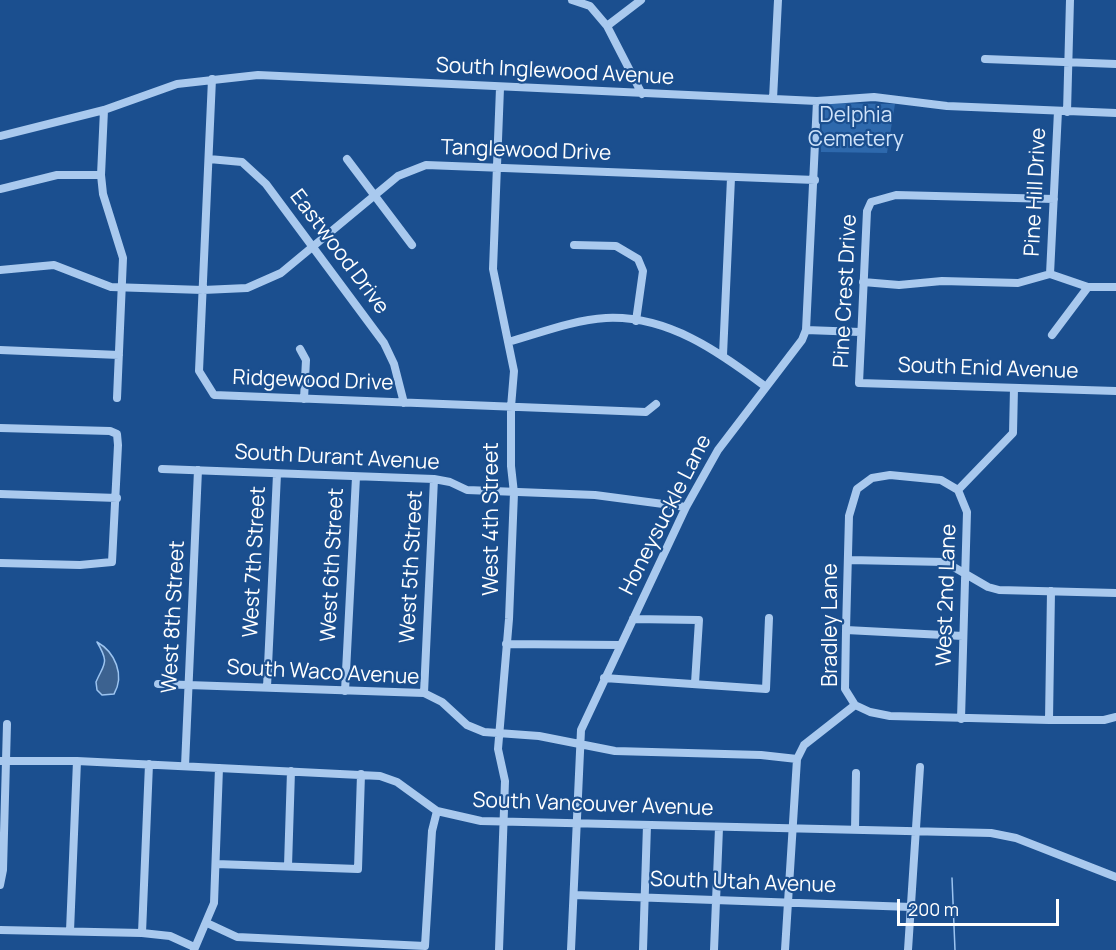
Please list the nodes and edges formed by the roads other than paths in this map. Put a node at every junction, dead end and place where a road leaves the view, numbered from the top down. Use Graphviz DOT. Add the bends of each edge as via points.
graph roads {
  1 [pos="573,0"];
  2 [pos="641,0"];
  3 [pos="778,0"];
  4 [pos="1071,0"];
  5 [pos="607,26"];
  6 [pos="985,59"];
  7 [pos="1068,62"];
  8 [pos="1116,64"];
  9 [pos="212,79"];
  10 [pos="500,88"];
  11 [pos="642,94"];
  12 [pos="774,99"];
  13 [pos="817,101"];
  14 [pos="104,110"];
  15 [pos="1062,112"];
  16 [pos="1116,113"];
  17 [pos="0,136"];
  18 [pos="209,159"];
  19 [pos="347,159"];
  20 [pos="496,168"];
  21 [pos="101,175"];
  22 [pos="731,177"];
  23 [pos="815,180"];
  24 [pos="0,189"];
  25 [pos="372,195"];
  26 [pos="1054,199"];
  27 [pos="412,245"];
  28 [pos="574,245"];
  29 [pos="311,246"];
  30 [pos="0,270"];
  31 [pos="1050,274"];
  32 [pos="863,282"];
  33 [pos="122,287"];
  34 [pos="1088,287"];
  35 [pos="1116,287"];
  36 [pos="203,290"];
  37 [pos="636,321"];
  38 [pos="806,330"];
  39 [pos="860,332"];
  40 [pos="1052,335"];
  41 [pos="508,342"];
  42 [pos="300,349"];
  43 [pos="0,350"];
  44 [pos="119,355"];
  45 [pos="723,355"];
  46 [pos="859,383"];
  47 [pos="766,387"];
  48 [pos="1014,388"];
  49 [pos="1116,391"];
  50 [pos="117,398"];
  51 [pos="304,399"];
  52 [pos="404,403"];
  53 [pos="656,404"];
  54 [pos="511,407"];
  55 [pos="0,428"];
  56 [pos="162,469"];
  57 [pos="198,470"];
  58 [pos="277,474"];
  59 [pos="356,477"];
  60 [pos="434,479"];
  61 [pos="958,490"];
  62 [pos="514,493"];
  63 [pos="0,494"];
  64 [pos="117,498"];
  65 [pos="686,507"];
  66 [pos="849,560"];
  67 [pos="0,563"];
  68 [pos="965,574"];
  69 [pos="1052,591"];
  70 [pos="1116,593"];
  71 [pos="769,618"];
  72 [pos="633,619"];
  73 [pos="846,630"];
  74 [pos="963,636"];
  75 [pos="506,644"];
  76 [pos="620,645"];
  77 [pos="604,678"];
  78 [pos="695,683"];
  79 [pos="158,684"];
  80 [pos="189,685"];
  81 [pos="267,687"];
  82 [pos="345,691"];
  83 [pos="424,693"];
  84 [pos="855,705"];
  85 [pos="1116,717"];
  86 [pos="960,719"];
  87 [pos="1049,720"];
  88 [pos="7,724"];
  89 [pos="499,733"];
  90 [pos="579,745"];
  91 [pos="797,759"];
  92 [pos="4,761"];
  93 [pos="77,761"];
  94 [pos="149,764"];
  95 [pos="185,766"];
  96 [pos="920,767"];
  97 [pos="219,768"];
  98 [pos="291,771"];
  99 [pos="856,773"];
  100 [pos="361,774"];
  101 [pos="436,811"];
  102 [pos="506,821"];
  103 [pos="576,823"];
  104 [pos="647,825"];
  105 [pos="719,828"];
  106 [pos="792,828"];
  107 [pos="855,830"];
  108 [pos="916,832"];
  109 [pos="216,864"];
  110 [pos="288,866"];
  111 [pos="1116,877"];
  112 [pos="0,885"];
  113 [pos="574,895"];
  114 [pos="645,898"];
  115 [pos="717,900"];
  116 [pos="786,901"];
  117 [pos="911,907"];
  118 [pos="207,923"];
  119 [pos="0,930"];
  120 [pos="70,931"];
  121 [pos="142,933"];
  122 [pos="194,949"];
  123 [pos="500,950"];
  124 [pos="571,950"];
  125 [pos="643,950"];
  126 [pos="714,950"];
  127 [pos="785,950"];
  128 [pos="908,950"];
  1 -- 5 [label="street" via="590,6"];
  2 -- 5 [label="street"];
  3 -- 12 [label="street"];
  4 -- 7 [label="street, Pine Hill Drive"];
  5 -- 11 [label="street"];
  6 -- 7 [label="street"];
  7 -- 8 [label="street"];
  7 -- 15 [label="street, Pine Hill Drive"];
  9 -- 10 [label="street, South Inglewood Avenue" via="258,75"];
  9 -- 14 [label="street, South Inglewood Avenue" via="177,84"];
  9 -- 18 [label="street, Ridgewood Drive"];
  10 -- 11 [label="street, South Inglewood Avenue"];
  10 -- 20 [label="street, West 4th Street"];
  11 -- 12 [label="street, South Inglewood Avenue"];
  12 -- 13 [label="street, South Inglewood Avenue"];
  13 -- 15 [label="street, South Inglewood Avenue" via="874,97 947,106"];
  13 -- 23 [label="street, Honeysuckle Lane"];
  14 -- 17 [label="street, South Inglewood Avenue"];
  14 -- 21 [label="street"];
  15 -- 16 [label="street, South Inglewood Avenue"];
  15 -- 26 [label="street, Pine Hill Drive"];
  18 -- 29 [label="street, Eastwood Drive" via="242,162 266,184"];
  18 -- 36 [label="street, Ridgewood Drive"];
  19 -- 25 [label="street"];
  20 -- 22 [label="street, Tanglewood Drive"];
  20 -- 25 [label="street, Tanglewood Drive" via="426,165 398,176"];
  20 -- 41 [label="street, West 4th Street" via="493,269"];
  21 -- 24 [label="street" via="57,176"];
  21 -- 33 [label="street" via="106,206 122,248"];
  22 -- 23 [label="street, Tanglewood Drive"];
  22 -- 45 [label="street"];
  23 -- 38 [label="street, Honeysuckle Lane"];
  25 -- 27 [label="street"];
  25 -- 29 [label="street, Tanglewood Drive"];
  26 -- 31 [label="street, Pine Hill Drive"];
  26 -- 32 [label="street, Pine Crest Drive" via="896,195 871,202 867,211"];
  28 -- 37 [label="street" via="616,246 639,259 643,271"];
  29 -- 36 [label="street, Tanglewood Drive" via="281,273 247,288"];
  29 -- 52 [label="street, Eastwood Drive" via="384,343"];
  30 -- 33 [label="street, Tanglewood Drive" via="54,265 102,286"];
  31 -- 32 [label="street" via="1018,283"];
  31 -- 34 [label="street"];
  32 -- 39 [label="street, Pine Crest Drive"];
  33 -- 36 [label="street, Tanglewood Drive"];
  33 -- 44 [label="street"];
  34 -- 35 [label="street"];
  34 -- 40 [label="street"];
  36 -- 51 [label="street, Ridgewood Drive" via="199,371 214,395"];
  37 -- 41 [label="street" via="607,318 572,323"];
  37 -- 45 [label="street" via="672,327"];
  38 -- 39 [label="street"];
  38 -- 47 [label="street, Honeysuckle Lane"];
  39 -- 46 [label="street, Pine Crest Drive"];
  41 -- 54 [label="street, West 4th Street" via="514,371"];
  42 -- 51 [label="street" via="306,360"];
  43 -- 44 [label="street"];
  44 -- 50 [label="street"];
  45 -- 47 [label="street"];
  46 -- 48 [label="street, South Enid Avenue"];
  47 -- 65 [label="street, Honeysuckle Lane" via="718,450"];
  48 -- 49 [label="street, South Enid Avenue"];
  48 -- 61 [label="street" via="1013,433"];
  51 -- 52 [label="street, Ridgewood Drive"];
  52 -- 54 [label="street, Ridgewood Drive"];
  53 -- 54 [label="street, Ridgewood Drive" via="646,412"];
  54 -- 62 [label="street, West 4th Street"];
  55 -- 64 [label="street" via="117,434"];
  56 -- 57 [label="street, South Durant Avenue"];
  57 -- 58 [label="street, South Durant Avenue"];
  57 -- 80 [label="street, West 8th Street"];
  58 -- 59 [label="street, South Durant Avenue"];
  58 -- 81 [label="street, West 7th Street"];
  59 -- 60 [label="street, South Durant Avenue"];
  59 -- 82 [label="street, West 6th Street"];
  60 -- 62 [label="street, South Durant Avenue" via="467,490"];
  60 -- 83 [label="street, West 5th Street"];
  61 -- 66 [label="street, Bradley Lane" via="940,480 872,478 857,489 849,516"];
  61 -- 68 [label="street, West 2nd Lane" via="968,512"];
  62 -- 65 [label="street, South Durant Avenue" via="595,495"];
  62 -- 75 [label="street, West 4th Street"];
  63 -- 64 [label="street"];
  64 -- 67 [label="street" via="112,562"];
  65 -- 72 [label="street, Honeysuckle Lane"];
  66 -- 68 [label="street" via="945,562"];
  66 -- 73 [label="street, Bradley Lane"];
  68 -- 69 [label="street" via="999,590"];
  68 -- 74 [label="street, West 2nd Lane"];
  69 -- 70 [label="street"];
  69 -- 87 [label="street"];
  71 -- 78 [label="street" via="766,689"];
  72 -- 76 [label="street, Honeysuckle Lane"];
  72 -- 78 [label="street" via="699,620"];
  73 -- 74 [label="street"];
  73 -- 84 [label="street, Bradley Lane" via="845,689"];
  74 -- 86 [label="street, West 2nd Lane"];
  75 -- 76 [label="street"];
  75 -- 89 [label="street, West 4th Street"];
  76 -- 77 [label="street, Honeysuckle Lane"];
  77 -- 78 [label="street"];
  77 -- 90 [label="street, Honeysuckle Lane" via="581,729"];
  79 -- 80 [label="street, South Waco Avenue"];
  80 -- 81 [label="street, South Waco Avenue"];
  80 -- 95 [label="street, West 8th Street"];
  81 -- 82 [label="street, South Waco Avenue"];
  82 -- 83 [label="street, South Waco Avenue"];
  83 -- 89 [label="street, South Waco Avenue" via="442,702 467,725"];
  84 -- 86 [label="street" via="890,716"];
  84 -- 91 [label="street, Bradley Lane" via="804,744"];
  85 -- 87 [label="street"];
  86 -- 87 [label="street"];
  88 -- 92 [label="street"];
  89 -- 90 [label="street, South Waco Avenue"];
  89 -- 102 [label="street, West 4th Street"];
  90 -- 91 [label="street, South Waco Avenue" via="615,751"];
  90 -- 103 [label="street, Honeysuckle Lane"];
  91 -- 106 [label="street"];
  92 -- 93 [label="street, South Vancouver Avenue"];
  92 -- 112 [label="street"];
  93 -- 94 [label="street, South Vancouver Avenue"];
  93 -- 120 [label="street"];
  94 -- 95 [label="street, South Vancouver Avenue"];
  94 -- 121 [label="street"];
  95 -- 97 [label="street, South Vancouver Avenue"];
  96 -- 108 [label="street"];
  97 -- 98 [label="street, South Vancouver Avenue"];
  97 -- 109 [label="street"];
  98 -- 100 [label="street, South Vancouver Avenue"];
  98 -- 110 [label="street"];
  99 -- 107 [label="street"];
  100 -- 101 [label="street, South Vancouver Avenue" via="397,782"];
  100 -- 110 [label="street" via="358,869"];
  101 -- 102 [label="street, South Vancouver Avenue" via="481,821"];
  101 -- 118 [label="street" via="427,944 237,937"];
  102 -- 103 [label="street, South Vancouver Avenue"];
  102 -- 123 [label="street, West 4th Street"];
  103 -- 104 [label="street, South Vancouver Avenue"];
  103 -- 113 [label="street, Honeysuckle Lane"];
  104 -- 105 [label="street, South Vancouver Avenue"];
  104 -- 114 [label="street"];
  105 -- 106 [label="street, South Vancouver Avenue"];
  105 -- 115 [label="street"];
  106 -- 107 [label="street, South Vancouver Avenue"];
  106 -- 116 [label="street"];
  107 -- 108 [label="street, South Vancouver Avenue"];
  108 -- 111 [label="street, South Vancouver Avenue" via="991,833 1016,838"];
  108 -- 117 [label="street"];
  109 -- 110 [label="street"];
  109 -- 118 [label="street" via="214,903"];
  113 -- 114 [label="street, South Utah Avenue"];
  113 -- 124 [label="street, Honeysuckle Lane"];
  114 -- 115 [label="street, South Utah Avenue"];
  114 -- 125 [label="street"];
  115 -- 116 [label="street, South Utah Avenue"];
  115 -- 126 [label="street"];
  116 -- 117 [label="street, South Utah Avenue"];
  116 -- 127 [label="street"];
  117 -- 128 [label="street"];
  118 -- 122 [label="street"];
  119 -- 120 [label="street"];
  120 -- 121 [label="street"];
  121 -- 122 [label="street" via="170,936"];
}
